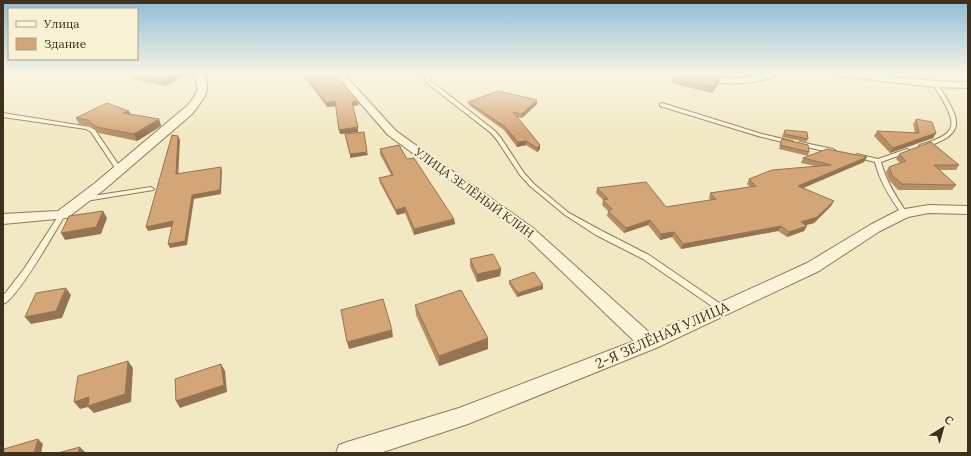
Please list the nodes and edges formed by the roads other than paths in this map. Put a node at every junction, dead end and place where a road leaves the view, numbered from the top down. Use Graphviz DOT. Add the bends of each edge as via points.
graph roads {
  1 [pos="201,94"];
  2 [pos="358,94"];
  3 [pos="444,94"];
  4 [pos="940,94"];
  5 [pos="662,105"];
  6 [pos="3,115"];
  7 [pos="839,152"];
  8 [pos="854,156"];
  9 [pos="878,161"];
  10 [pos="119,170"];
  11 [pos="151,189"];
  12 [pos="83,199"];
  13 [pos="968,210"];
  14 [pos="904,213"];
  15 [pos="62,215"];
  16 [pos="3,219"];
  17 [pos="3,302"];
  18 [pos="722,309"];
  19 [pos="649,344"];
  20 [pos="347,453"];
  1 -- 10 [label="street" via="188,112"];
  2 -- 19 [label="street, УЛИЦА ЗЕЛЁНЫЙ КЛИН" via="392,133 528,231"];
  3 -- 18 [label="lane" via="499,138 522,174 562,209 599,233 646,257"];
  4 -- 9 [label="lane" via="954,121 952,131 935,141"];
  5 -- 7 [label="lane" via="764,136"];
  6 -- 10 [label="lane" via="88,128 93,131"];
  8 -- 9 [label="lane"];
  9 -- 14 [label="lane" via="884,182"];
  10 -- 12 [label="street"];
  11 -- 12 [label="lane"];
  12 -- 15 [label="street"];
  13 -- 14 [label="street, 2-Я ЗЕЛЁНАЯ УЛИЦА"];
  14 -- 18 [label="street, 2-Я ЗЕЛЁНАЯ УЛИЦА" via="813,267"];
  15 -- 16 [label="street"];
  15 -- 17 [label="lane"];
  18 -- 19 [label="street, 2-Я ЗЕЛЁНАЯ УЛИЦА"];
  19 -- 20 [label="street, 2-Я ЗЕЛЁНАЯ УЛИЦА" via="460,417"];
}
